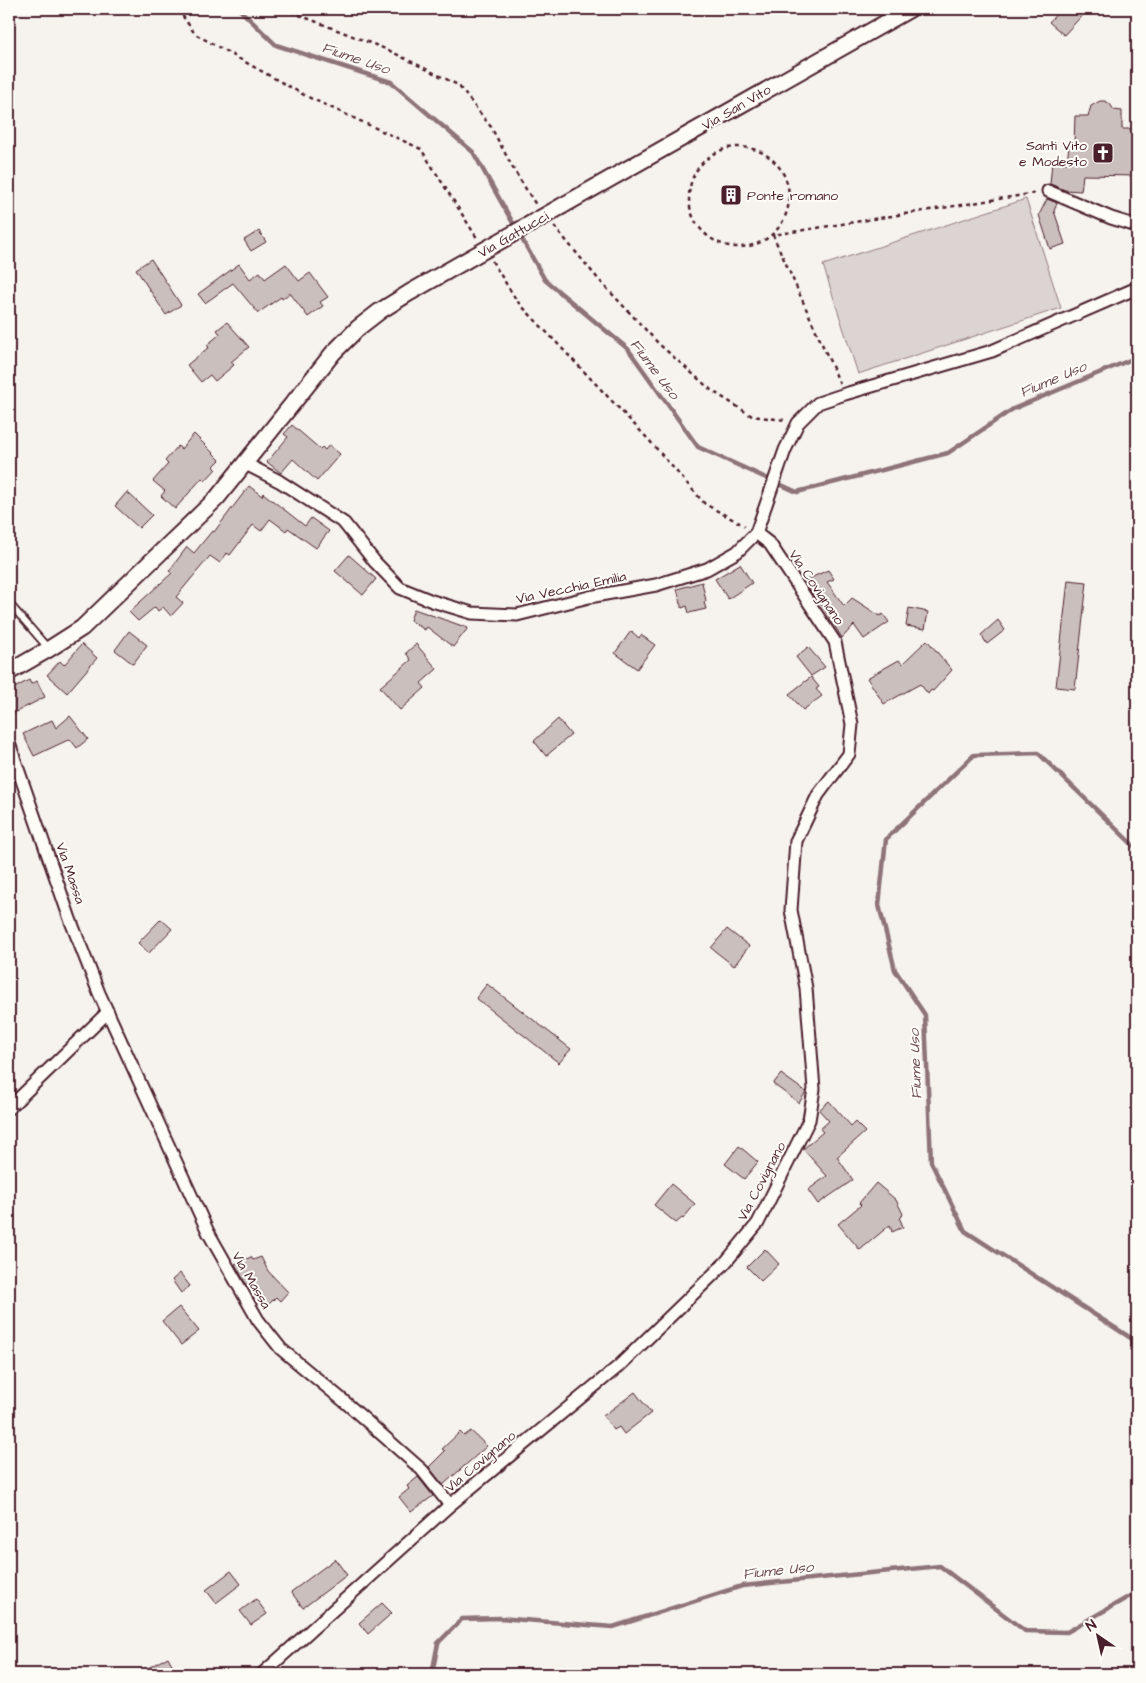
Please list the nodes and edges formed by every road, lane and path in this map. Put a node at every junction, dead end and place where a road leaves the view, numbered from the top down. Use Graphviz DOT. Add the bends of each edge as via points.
graph roads {
  1 [pos="910,9"];
  2 [pos="1048,191"];
  3 [pos="562,206"];
  4 [pos="1137,226"];
  5 [pos="773,235"];
  6 [pos="1137,288"];
  7 [pos="844,394"];
  8 [pos="246,464"];
  9 [pos="756,532"];
  10 [pos="9,603"];
  11 [pos="49,650"];
  12 [pos="9,672"];
  13 [pos="9,743"];
  14 [pos="108,1012"];
  15 [pos="9,1108"];
  16 [pos="450,1505"];
  17 [pos="262,1674"];
  1 -- 3 [label="street, Via San Vito"];
  2 -- 4 [label="street"];
  2 -- 5 [label="path"];
  3 -- 8 [label="street, Via Gattucci, bridge" via="409,293 358,328 330,357"];
  5 -- 5 [label="path" via="789,210 789,184 776,161 753,147 726,147 703,161 690,184 690,210 703,233 726,247 752,247"];
  5 -- 7 [label="path"];
  6 -- 7 [label="street, Via Vecchia Emilia" via="992,351"];
  7 -- 9 [label="street, Via Vecchia Emilia" via="818,403 798,423"];
  8 -- 9 [label="street, Via Vecchia Emilia" via="279,481 344,524 400,588 472,613 517,615 656,585 707,569 737,552"];
  8 -- 11 [label="street, Via Gattucci" via="217,498 110,602 82,628"];
  9 -- 16 [label="street, Via Covignano" via="770,544 835,642 852,724 848,754 818,795 796,841 791,910 806,988 814,1089 809,1120 758,1223 725,1263 619,1366"];
  10 -- 11 [label="lane"];
  11 -- 12 [label="street, Via Gattucci"];
  13 -- 14 [label="street, Via Massa" via="70,919"];
  14 -- 15 [label="street"];
  14 -- 16 [label="street, Via Massa" via="208,1232 258,1320 281,1349 422,1470"];
  16 -- 17 [label="street, Via Covignano"];
}
